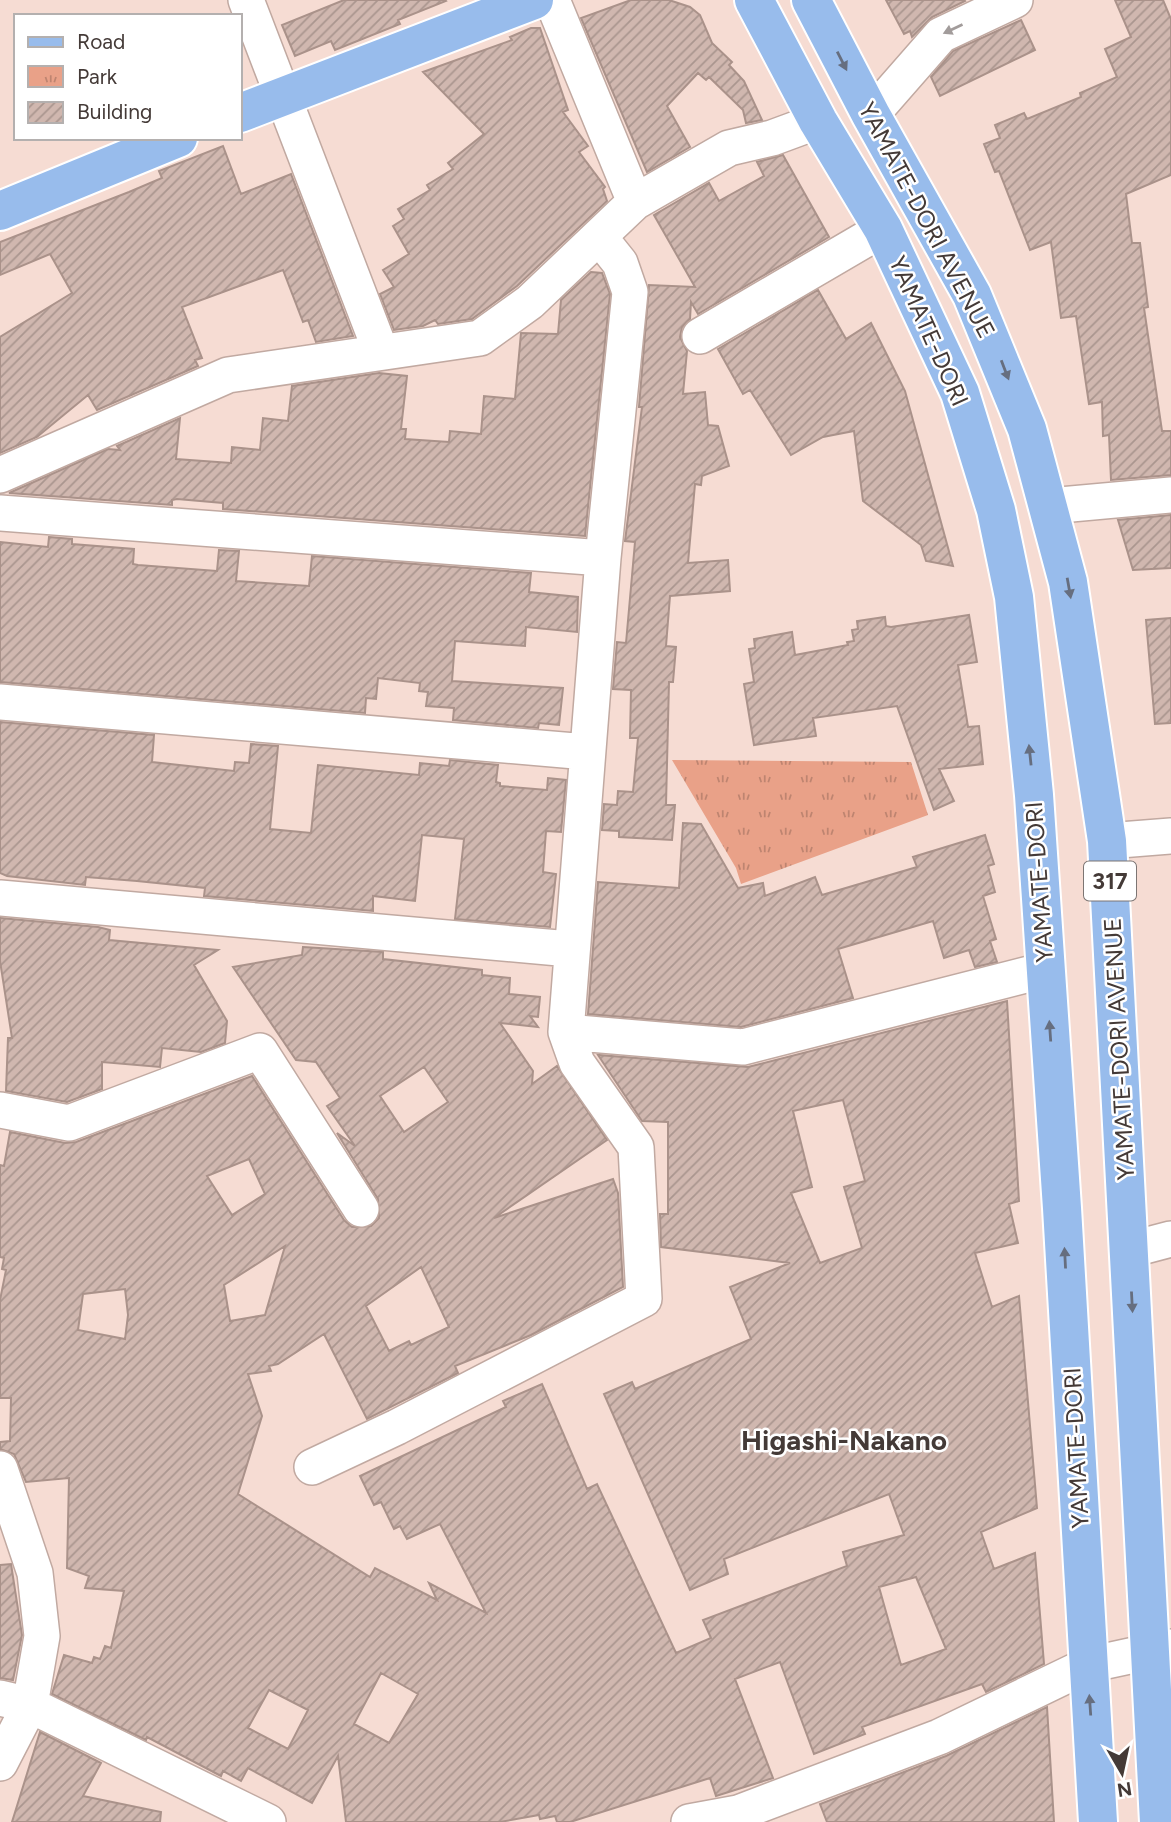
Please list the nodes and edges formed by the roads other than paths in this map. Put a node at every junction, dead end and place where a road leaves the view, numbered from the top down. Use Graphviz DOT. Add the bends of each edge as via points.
graph roads {
  1 [pos="246,0"];
  2 [pos="534,0"];
  3 [pos="552,0"];
  4 [pos="754,0"];
  5 [pos="811,0"];
  6 [pos="1015,0"];
  7 [pos="280,96"];
  8 [pos="242,112"];
  9 [pos="871,115"];
  10 [pos="818,121"];
  11 [pos="173,140"];
  12 [pos="635,202"];
  13 [pos="0,211"];
  14 [pos="883,229"];
  15 [pos="600,238"];
  16 [pos="700,336"];
  17 [pos="382,352"];
  18 [pos="0,475"];
  19 [pos="1171,495"];
  20 [pos="1049,506"];
  21 [pos="0,513"];
  22 [pos="603,558"];
  23 [pos="0,702"];
  24 [pos="587,752"];
  25 [pos="1171,836"];
  26 [pos="1107,841"];
  27 [pos="0,898"];
  28 [pos="570,949"];
  29 [pos="1045,970"];
  30 [pos="566,1032"];
  31 [pos="0,1110"];
  32 [pos="361,1209"];
  33 [pos="1171,1239"];
  34 [pos="1129,1250"];
  35 [pos="312,1467"];
  36 [pos="0,1469"];
  37 [pos="1160,1650"];
  38 [pos="1088,1665"];
  39 [pos="15,1701"];
  40 [pos="0,1763"];
  41 [pos="268,1822"];
  42 [pos="689,1822"];
  43 [pos="1098,1822"];
  44 [pos="1159,1822"];
  1 -- 7 [label="street"];
  2 -- 7 [label="main road"];
  3 -- 12 [label="street"];
  4 -- 10 [label="main road, YAMATE-DORI"];
  5 -- 9 [label="main road, YAMATE-DORI AVENUE / 317, one-way"];
  6 -- 9 [label="street, one-way" via="941,35"];
  7 -- 8 [label="main road"];
  7 -- 17 [label="street"];
  9 -- 20 [label="main road, YAMATE-DORI AVENUE / 317, one-way" via="972,295 1027,429"];
  10 -- 12 [label="street" via="729,148"];
  10 -- 14 [label="main road, YAMATE-DORI"];
  11 -- 13 [label="main road"];
  12 -- 15 [label="street"];
  14 -- 16 [label="street"];
  29 -- 14 [label="main road, YAMATE-DORI, one-way" via="1034,795 1014,597 996,510 960,393"];
  15 -- 17 [label="street" via="530,302 480,338"];
  15 -- 22 [label="street" via="620,263 630,292"];
  17 -- 18 [label="street" via="228,375"];
  19 -- 20 [label="street"];
  20 -- 26 [label="main road, YAMATE-DORI AVENUE / 317, one-way" via="1068,582"];
  21 -- 22 [label="street"];
  22 -- 24 [label="street"];
  23 -- 24 [label="street"];
  24 -- 28 [label="street"];
  25 -- 26 [label="street"];
  26 -- 34 [label="main road, YAMATE-DORI AVENUE / 317"];
  27 -- 28 [label="street"];
  28 -- 30 [label="street" via="574,963"];
  29 -- 30 [label="street" via="743,1047"];
  38 -- 29 [label="main road, YAMATE-DORI, one-way"];
  30 -- 35 [label="street" via="577,1063 636,1147 644,1299"];
  31 -- 32 [label="street" via="69,1123 260,1051"];
  33 -- 34 [label="street"];
  34 -- 37 [label="main road, YAMATE-DORI AVENUE / 317, one-way"];
  36 -- 39 [label="street" via="36,1573 40,1605 42,1636"];
  37 -- 38 [label="street"];
  37 -- 44 [label="main road, YAMATE-DORI AVENUE / 317"];
  38 -- 42 [label="street" via="939,1737 738,1813"];
  43 -- 38 [label="main road, YAMATE-DORI, one-way"];
  39 -- 40 [label="street"];
  39 -- 41 [label="street"];
}
